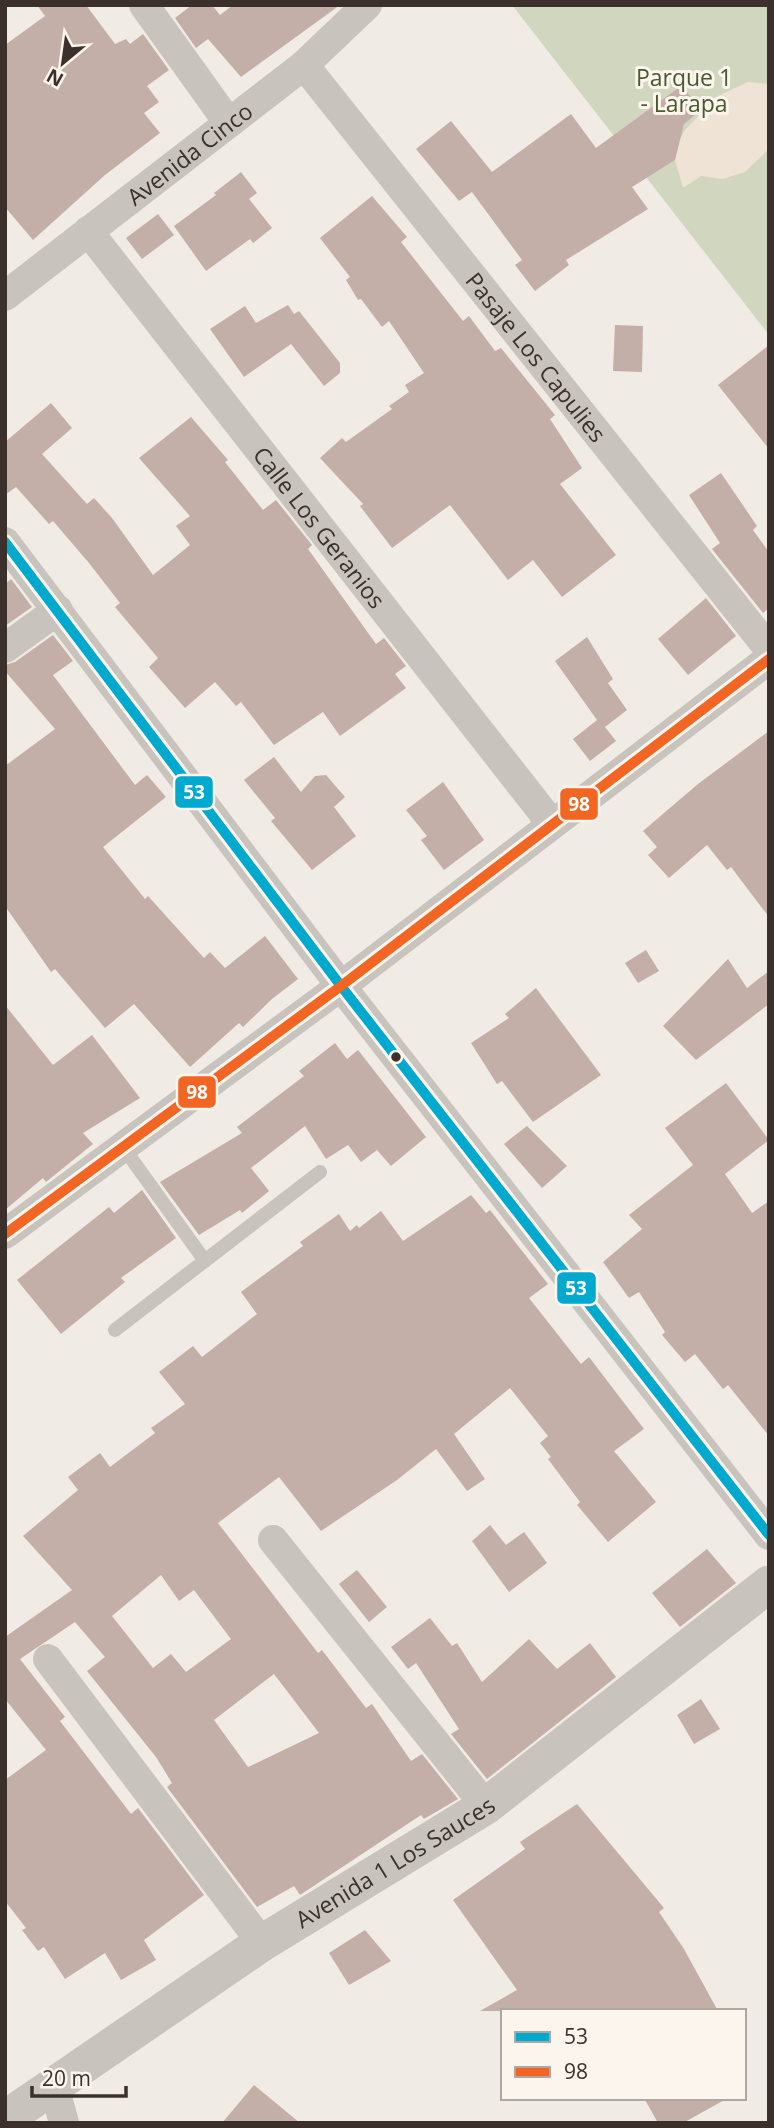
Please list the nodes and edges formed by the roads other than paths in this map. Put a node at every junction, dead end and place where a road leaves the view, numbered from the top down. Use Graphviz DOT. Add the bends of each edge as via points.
graph roads {
  1 [pos="144,5"];
  2 [pos="367,5"];
  3 [pos="304,65"];
  4 [pos="228,122"];
  5 [pos="88,231"];
  6 [pos="5,296"];
  7 [pos="5,542"];
  8 [pos="58,610"];
  9 [pos="5,648"];
  10 [pos="769,649"];
  11 [pos="769,659"];
  12 [pos="552,824"];
  13 [pos="341,986"];
  14 [pos="123,1147"];
  15 [pos="320,1172"];
  16 [pos="5,1234"];
  17 [pos="205,1261"];
  18 [pos="115,1330"];
  19 [pos="769,1535"];
  20 [pos="273,1540"];
  21 [pos="769,1584"];
  22 [pos="48,1659"];
  23 [pos="486,1806"];
  24 [pos="262,1943"];
  25 [pos="54,2086"];
  26 [pos="5,2119"];
  27 [pos="64,2123"];
  1 -- 4 [label="street"];
  2 -- 3 [label="street, Avenida Cinco"];
  3 -- 4 [label="street, Avenida Cinco"];
  3 -- 10 [label="street, Pasaje Los Capulies"];
  4 -- 5 [label="street, Avenida Cinco"];
  5 -- 6 [label="street, Avenida Cinco"];
  5 -- 12 [label="street, Calle Los Geranios"];
  7 -- 8 [label="street"];
  8 -- 9 [label="street"];
  8 -- 13 [label="street"];
  11 -- 12 [label="street"];
  12 -- 13 [label="street"];
  13 -- 14 [label="street"];
  13 -- 19 [label="street"];
  14 -- 16 [label="street"];
  14 -- 17 [label="lane"];
  15 -- 17 [label="lane"];
  17 -- 18 [label="lane"];
  20 -- 23 [label="street"];
  21 -- 23 [label="street, Avenida 1 Los Sauces"];
  22 -- 24 [label="street"];
  23 -- 24 [label="street, Avenida 1 Los Sauces"];
  24 -- 25 [label="street, Avenida 1 Los Sauces"];
  25 -- 26 [label="street, Avenida 1 Los Sauces"];
  25 -- 27 [label="street"];
}
